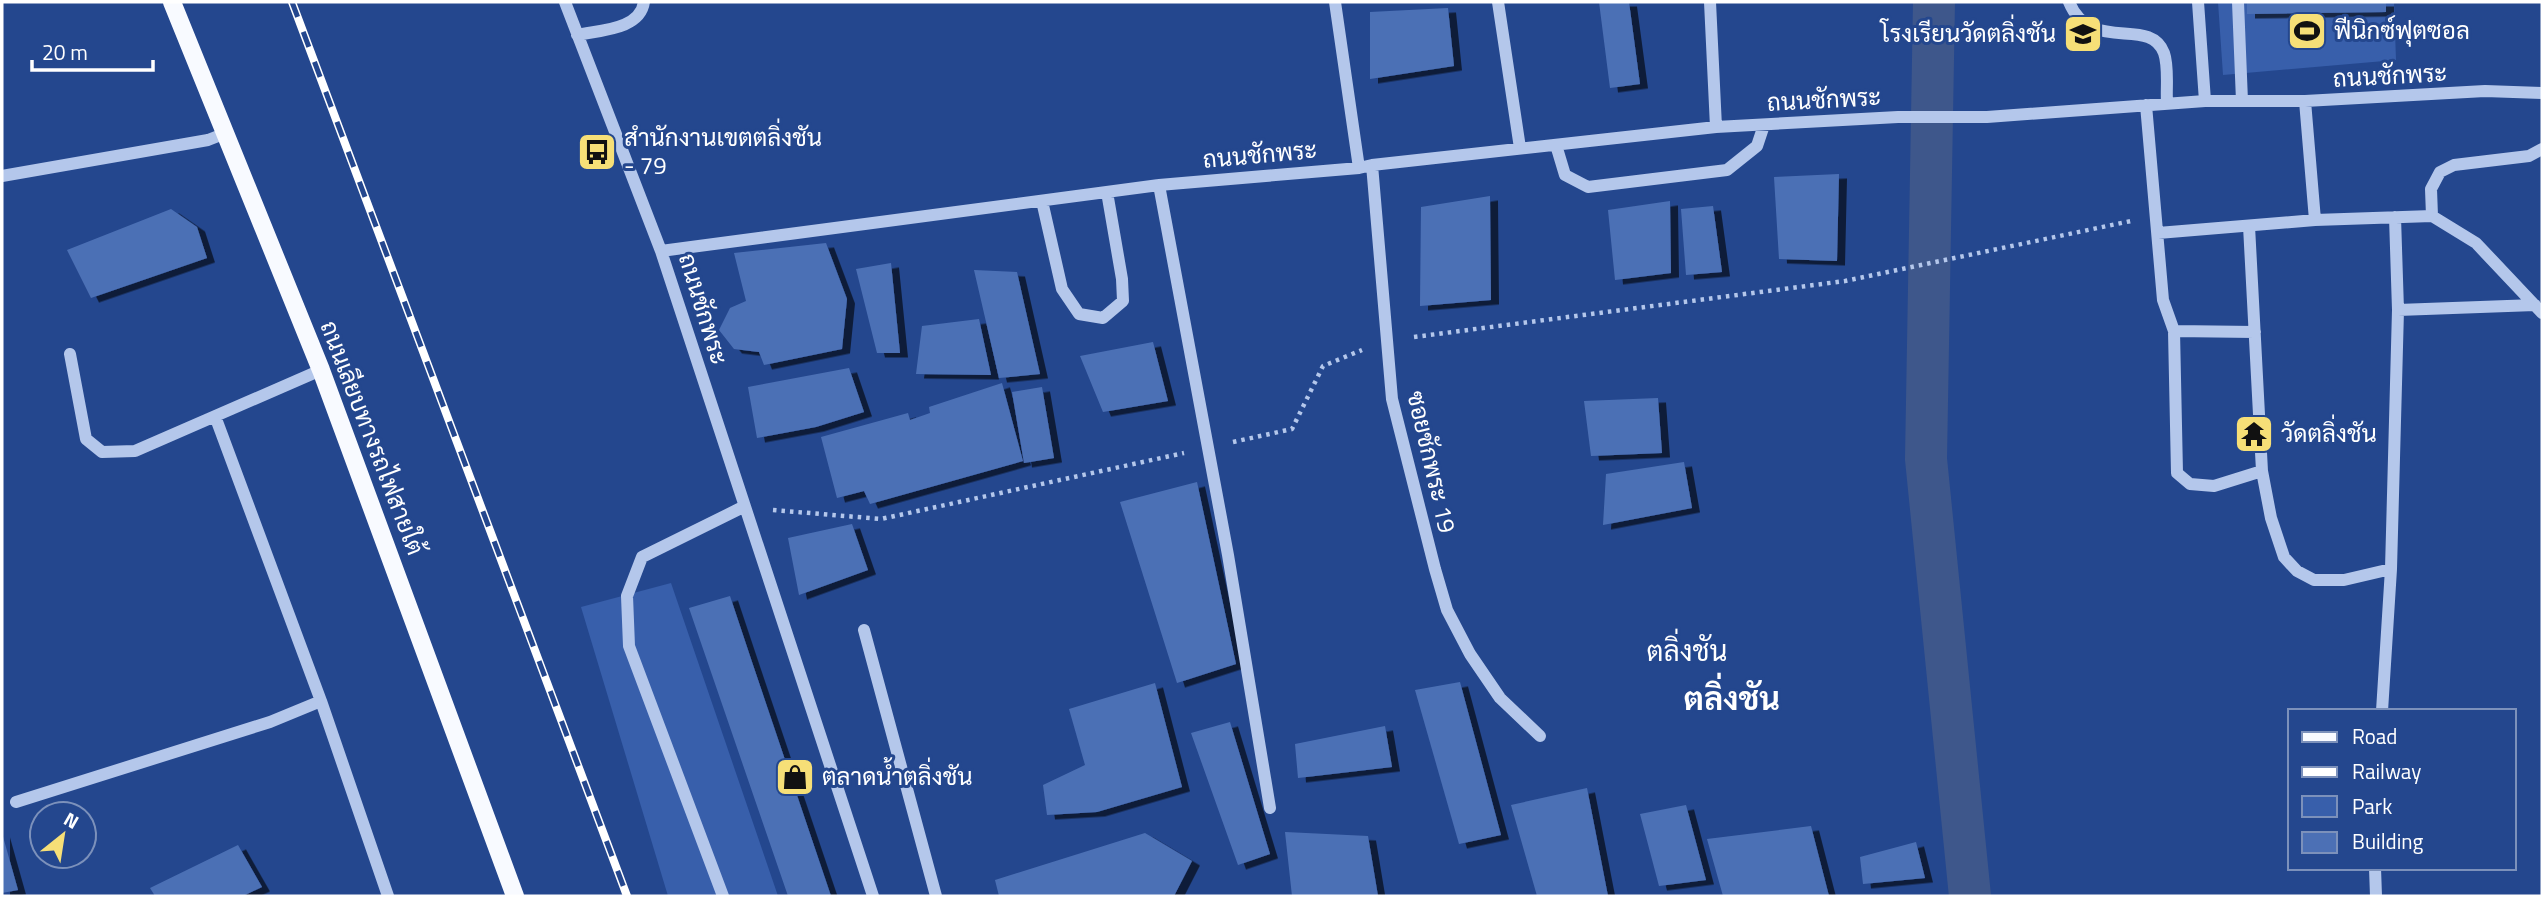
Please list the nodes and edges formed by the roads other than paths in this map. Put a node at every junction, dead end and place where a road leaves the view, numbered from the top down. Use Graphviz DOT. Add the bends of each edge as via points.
graph roads {
  1 [pos="172,2"];
  2 [pos="565,2"];
  3 [pos="644,2"];
  4 [pos="1335,2"];
  5 [pos="1498,2"];
  6 [pos="1710,2"];
  7 [pos="2069,2"];
  8 [pos="2198,2"];
  9 [pos="2238,2"];
  10 [pos="578,35"];
  11 [pos="2542,93"];
  12 [pos="2205,101"];
  13 [pos="2242,101"];
  14 [pos="2305,101"];
  15 [pos="2167,103"];
  16 [pos="2146,105"];
  17 [pos="1764,125"];
  18 [pos="1716,127"];
  19 [pos="226,133"];
  20 [pos="1556,145"];
  21 [pos="1520,148"];
  22 [pos="2542,149"];
  23 [pos="1372,165"];
  24 [pos="1359,168"];
  25 [pos="2,176"];
  26 [pos="1159,185"];
  27 [pos="1107,192"];
  28 [pos="1042,201"];
  29 [pos="2432,216"];
  30 [pos="2395,218"];
  31 [pos="2315,220"];
  32 [pos="2249,226"];
  33 [pos="2158,233"];
  34 [pos="661,251"];
  35 [pos="2538,309"];
  36 [pos="2398,310"];
  37 [pos="2174,331"];
  38 [pos="2255,332"];
  39 [pos="70,354"];
  40 [pos="321,370"];
  41 [pos="215,416"];
  42 [pos="2262,471"];
  43 [pos="743,507"];
  44 [pos="2391,569"];
  45 [pos="864,630"];
  46 [pos="321,701"];
  47 [pos="2382,709"];
  48 [pos="1541,736"];
  49 [pos="16,802"];
  50 [pos="1270,807"];
  51 [pos="2375,870"];
  52 [pos="388,896"];
  53 [pos="515,896"];
  54 [pos="723,896"];
  55 [pos="873,896"];
  56 [pos="936,896"];
  57 [pos="2376,896"];
  1 -- 19 [label="main road, ถนนเลียบทางรถไฟสายใต้"];
  2 -- 10 [label="street"];
  3 -- 10 [label="street" via="629,24"];
  4 -- 24 [label="street"];
  5 -- 21 [label="street"];
  6 -- 18 [label="street"];
  7 -- 15 [label="street" via="2093,30 2150,37 2160,44 2165,55"];
  8 -- 12 [label="street"];
  9 -- 13 [label="street"];
  10 -- 34 [label="street"];
  11 -- 14 [label="street, ถนนชักพระ"];
  12 -- 13 [label="street, ถนนชักพระ"];
  12 -- 15 [label="street, ถนนชักพระ"];
  13 -- 14 [label="street, ถนนชักพระ"];
  14 -- 31 [label="street"];
  15 -- 16 [label="street, ถนนชักพระ"];
  16 -- 17 [label="street, ถนนชักพระ" via="1987,117"];
  16 -- 33 [label="street"];
  17 -- 18 [label="street, ถนนชักพระ"];
  17 -- 20 [label="street" via="1757,146 1727,170 1588,187 1565,175"];
  18 -- 20 [label="street, ถนนชักพระ"];
  19 -- 25 [label="street"];
  19 -- 40 [label="main road, ถนนเลียบทางรถไฟสายใต้"];
  20 -- 21 [label="street, ถนนชักพระ"];
  21 -- 23 [label="street, ถนนชักพระ"];
  22 -- 29 [label="street" via="2529,156 2454,165 2440,172 2431,189"];
  23 -- 24 [label="street, ถนนชักพระ"];
  23 -- 48 [label="street, ซอยชักพระ 19" via="1392,399 1447,610 1500,698"];
  24 -- 26 [label="street, ถนนชักพระ"];
  26 -- 27 [label="street, ถนนชักพระ"];
  26 -- 50 [label="street"];
  27 -- 28 [label="street, ถนนชักพระ"];
  27 -- 28 [label="street" via="1123,301 1103,317 1079,314 1062,289"];
  28 -- 34 [label="street, ถนนชักพระ"];
  29 -- 30 [label="street"];
  29 -- 35 [label="street" via="2476,243"];
  30 -- 31 [label="street"];
  30 -- 36 [label="street"];
  31 -- 32 [label="street"];
  32 -- 33 [label="street"];
  32 -- 38 [label="street"];
  33 -- 37 [label="street" via="2163,300"];
  34 -- 43 [label="street, ถนนชักพระ"];
  35 -- 36 [label="street"];
  36 -- 44 [label="street"];
  37 -- 38 [label="street"];
  37 -- 42 [label="street" via="2177,473 2190,484 2214,486"];
  38 -- 42 [label="street"];
  39 -- 41 [label="street" via="86,439 102,452 135,451"];
  40 -- 41 [label="street"];
  40 -- 53 [label="main road, ถนนเลียบทางรถไฟสายใต้"];
  41 -- 46 [label="street"];
  42 -- 44 [label="street" via="2284,557 2297,570 2314,580 2344,580"];
  43 -- 54 [label="street" via="642,557 627,596 629,646"];
  43 -- 55 [label="street, ถนนชักพระ"];
  44 -- 47 [label="street"];
  45 -- 56 [label="street"];
  46 -- 49 [label="street" via="270,722"];
  46 -- 52 [label="street"];
  51 -- 57 [label="street"];
}
